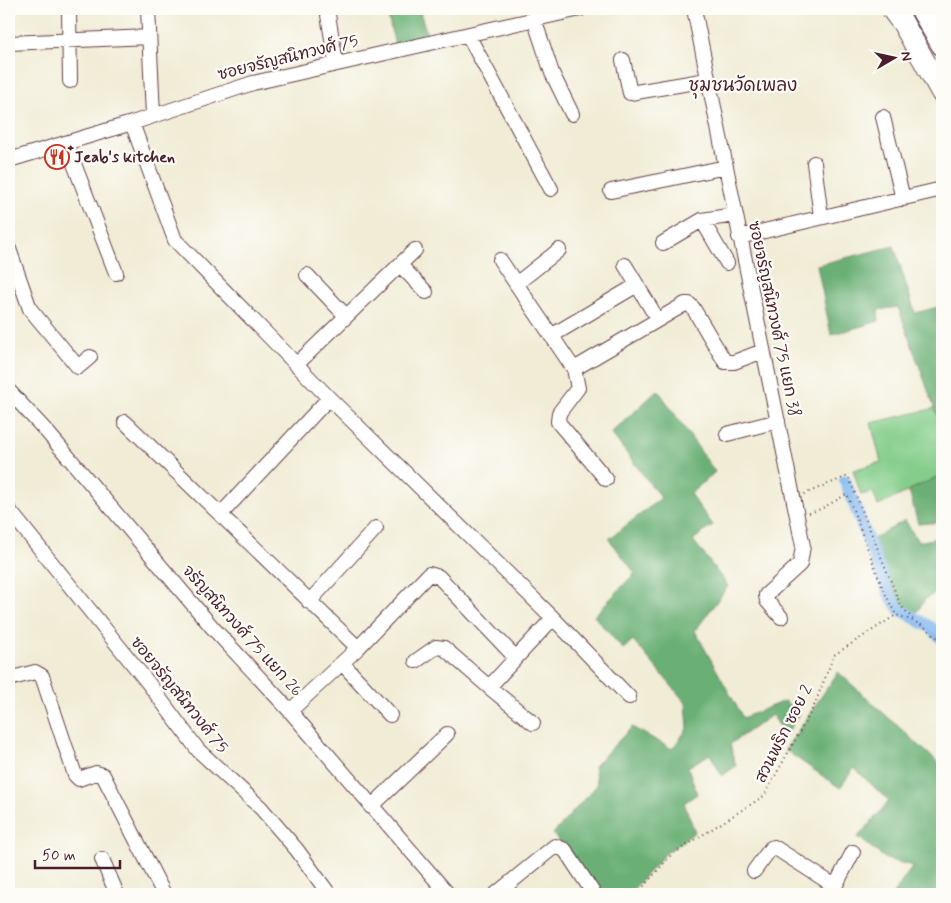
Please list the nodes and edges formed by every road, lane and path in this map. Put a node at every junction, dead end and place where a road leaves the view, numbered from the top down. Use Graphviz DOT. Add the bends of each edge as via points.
graph roads {
  1 [pos="69,9"];
  2 [pos="148,9"];
  3 [pos="327,9"];
  4 [pos="580,9"];
  5 [pos="694,9"];
  6 [pos="922,9"];
  7 [pos="554,12"];
  8 [pos="896,12"];
  9 [pos="534,20"];
  10 [pos="468,36"];
  11 [pos="149,37"];
  12 [pos="70,40"];
  13 [pos="9,43"];
  14 [pos="942,45"];
  15 [pos="623,60"];
  16 [pos="336,63"];
  17 [pos="707,80"];
  18 [pos="70,81"];
  19 [pos="942,93"];
  20 [pos="572,114"];
  21 [pos="153,115"];
  22 [pos="883,117"];
  23 [pos="132,123"];
  24 [pos="66,143"];
  25 [pos="9,160"];
  26 [pos="814,164"];
  27 [pos="726,167"];
  28 [pos="551,188"];
  29 [pos="942,189"];
  30 [pos="611,191"];
  31 [pos="903,199"];
  32 [pos="735,214"];
  33 [pos="821,217"];
  34 [pos="702,220"];
  35 [pos="739,237"];
  36 [pos="663,243"];
  37 [pos="9,249"];
  38 [pos="414,250"];
  39 [pos="559,250"];
  40 [pos="500,260"];
  41 [pos="727,263"];
  42 [pos="400,265"];
  43 [pos="625,265"];
  44 [pos="116,273"];
  45 [pos="307,275"];
  46 [pos="516,284"];
  47 [pos="637,285"];
  48 [pos="426,292"];
  49 [pos="652,310"];
  50 [pos="346,316"];
  51 [pos="551,336"];
  52 [pos="763,351"];
  53 [pos="90,357"];
  54 [pos="296,364"];
  55 [pos="574,369"];
  56 [pos="9,390"];
  57 [pos="329,398"];
  58 [pos="778,421"];
  59 [pos="126,422"];
  60 [pos="727,434"];
  61 [pos="606,480"];
  62 [pos="793,499"];
  63 [pos="9,513"];
  64 [pos="220,514"];
  65 [pos="807,514"];
  66 [pos="376,528"];
  67 [pos="309,602"];
  68 [pos="896,615"];
  69 [pos="781,617"];
  70 [pos="553,618"];
  71 [pos="915,621"];
  72 [pos="942,643"];
  73 [pos="358,648"];
  74 [pos="515,657"];
  75 [pos="416,661"];
  76 [pos="342,663"];
  77 [pos="9,679"];
  78 [pos="488,687"];
  79 [pos="629,697"];
  80 [pos="290,711"];
  81 [pos="390,715"];
  82 [pos="533,723"];
  83 [pos="446,734"];
  84 [pos="371,807"];
  85 [pos="853,852"];
  86 [pos="102,859"];
  87 [pos="754,871"];
  88 [pos="833,890"];
  89 [pos="117,894"];
  90 [pos="164,894"];
  91 [pos="329,894"];
  92 [pos="448,894"];
  93 [pos="496,894"];
  94 [pos="594,894"];
  95 [pos="637,894"];
  1 -- 12 [label="street"];
  2 -- 11 [label="street"];
  3 -- 16 [label="street"];
  4 -- 7 [label="street, ซอยจรัญสนิทวงศ์ 75"];
  5 -- 17 [label="street, ซอยจรัญสนิทวงศ์ 75 แยก 38"];
  6 -- 14 [label="highway"];
  7 -- 9 [label="street, ซอยจรัญสนิทวงศ์ 75"];
  8 -- 19 [label="highway"];
  9 -- 10 [label="street, ซอยจรัญสนิทวงศ์ 75"];
  9 -- 20 [label="street" via="552,73"];
  10 -- 16 [label="street, ซอยจรัญสนิทวงศ์ 75"];
  10 -- 28 [label="street"];
  11 -- 12 [label="street"];
  11 -- 21 [label="street"];
  12 -- 13 [label="street"];
  12 -- 18 [label="street"];
  15 -- 17 [label="street" via="630,93"];
  16 -- 21 [label="street, ซอยจรัญสนิทวงศ์ 75" via="252,83"];
  17 -- 27 [label="street, ซอยจรัญสนิทวงศ์ 75 แยก 38"];
  21 -- 23 [label="street, ซอยจรัญสนิทวงศ์ 75"];
  22 -- 31 [label="street"];
  23 -- 24 [label="street, ซอยจรัญสนิทวงศ์ 75"];
  23 -- 54 [label="street" via="171,235"];
  24 -- 25 [label="street, ซอยจรัญสนิทวงศ์ 75"];
  24 -- 44 [label="street"];
  26 -- 33 [label="street"];
  27 -- 30 [label="street"];
  27 -- 32 [label="street, ซอยจรัญสนิทวงศ์ 75 แยก 38"];
  29 -- 31 [label="street"];
  31 -- 33 [label="street"];
  32 -- 34 [label="street"];
  32 -- 35 [label="street, ซอยจรัญสนิทวงศ์ 75 แยก 38"];
  33 -- 35 [label="street"];
  34 -- 36 [label="street"];
  34 -- 41 [label="street"];
  35 -- 52 [label="street, ซอยจรัญสนิทวงศ์ 75 แยก 38"];
  37 -- 53 [label="street" via="30,309 78,367"];
  38 -- 42 [label="street"];
  39 -- 46 [label="street"];
  40 -- 46 [label="street"];
  42 -- 48 [label="street"];
  42 -- 50 [label="street"];
  43 -- 47 [label="street"];
  45 -- 50 [label="street"];
  46 -- 51 [label="street"];
  47 -- 49 [label="street"];
  47 -- 51 [label="street"];
  50 -- 54 [label="street"];
  51 -- 55 [label="street"];
  52 -- 55 [label="street" via="734,362 725,362 693,308 685,304"];
  52 -- 58 [label="street, ซอยจรัญสนิทวงศ์ 75 แยก 38"];
  54 -- 57 [label="street"];
  55 -- 61 [label="street" via="578,388 559,413 558,422"];
  56 -- 80 [label="street, จรัญสนิทวงศ์ 75 แยก 26" via="212,627"];
  57 -- 64 [label="street"];
  57 -- 70 [label="street"];
  58 -- 60 [label="street"];
  58 -- 62 [label="street, ซอยจรัญสนิทวงศ์ 75 แยก 38"];
  59 -- 64 [label="street"];
  62 -- 69 [label="street, ซอยจรัญสนิทวงศ์ 75 แยก 38" via="803,546 800,562 766,597"];
  62 -- 71 [label="path" via="848,476 901,606"];
  63 -- 91 [label="street, ซอยจรัญสนิทวงศ์ 75" via="149,684 198,750 261,808"];
  64 -- 67 [label="street"];
  65 -- 68 [label="path" via="847,494 882,589"];
  66 -- 67 [label="street"];
  67 -- 73 [label="street"];
  68 -- 71 [label="path"];
  68 -- 95 [label="path, สวนพริก ซอย 2" via="834,656 814,706 764,796 671,855"];
  70 -- 74 [label="street"];
  70 -- 79 [label="street"];
  71 -- 72 [label="path"];
  73 -- 74 [label="street" via="426,575 433,574"];
  73 -- 76 [label="street"];
  74 -- 78 [label="street"];
  75 -- 78 [label="street" via="436,647 444,648"];
  76 -- 80 [label="street"];
  76 -- 81 [label="street"];
  77 -- 90 [label="street" via="35,672 42,676 74,776 79,779 103,774"];
  78 -- 82 [label="street"];
  80 -- 84 [label="street, จรัญสนิทวงศ์ 75 แยก 26"];
  83 -- 84 [label="street"];
  84 -- 92 [label="street, จรัญสนิทวงศ์ 75 แยก 26"];
  85 -- 88 [label="street"];
  86 -- 89 [label="street"];
  87 -- 88 [label="street" via="774,847"];
  93 -- 94 [label="street" via="555,846 565,850"];
}
